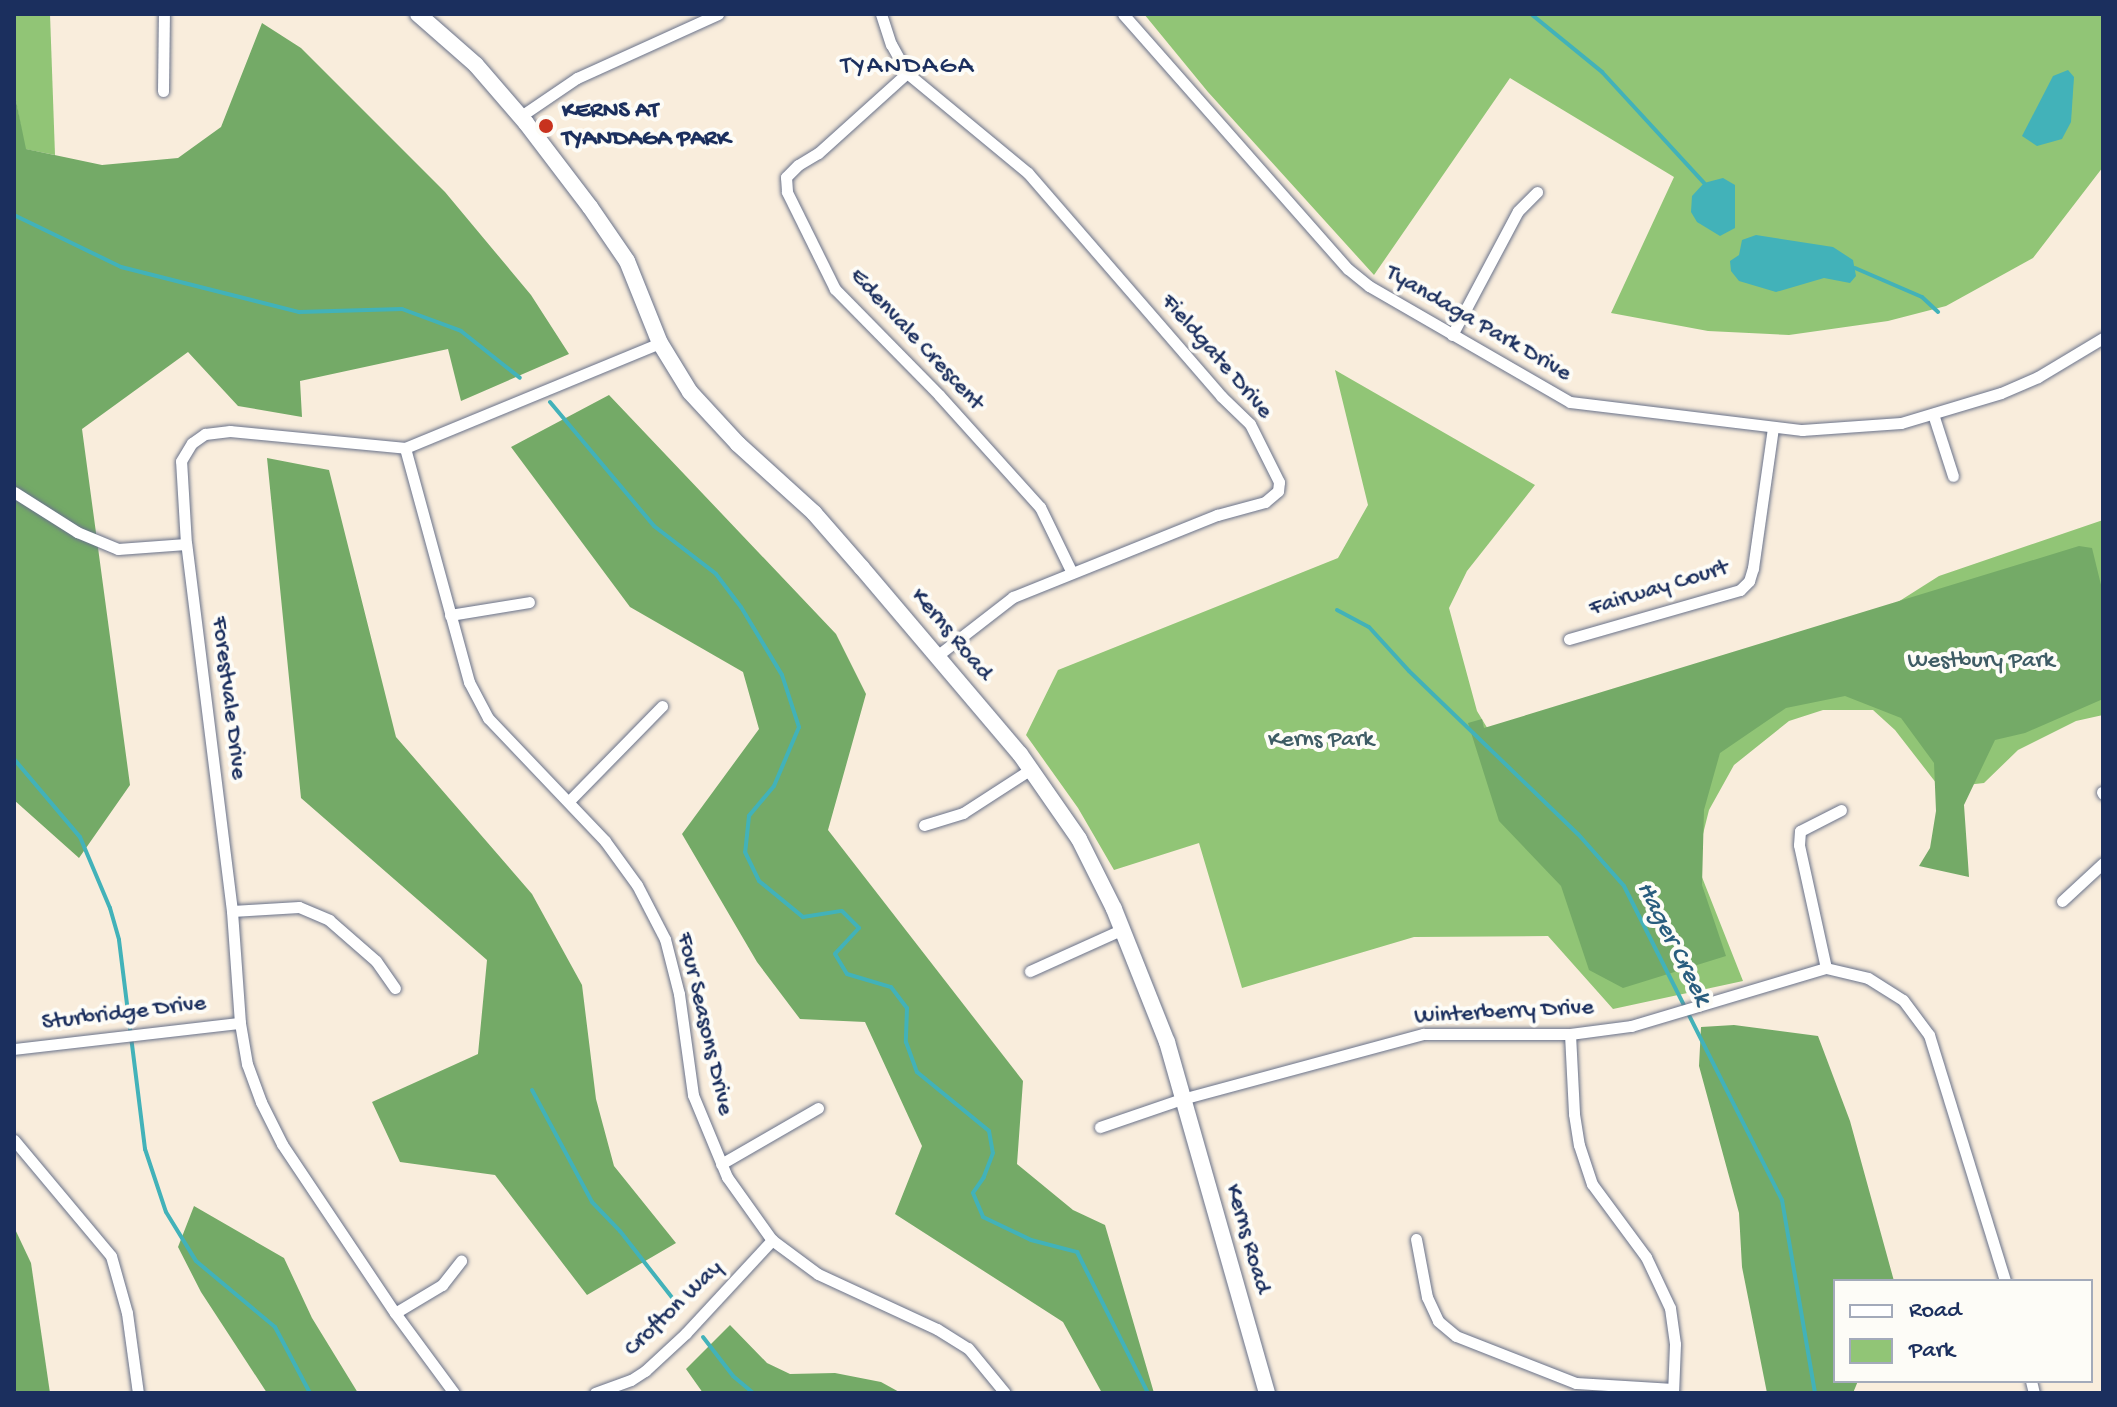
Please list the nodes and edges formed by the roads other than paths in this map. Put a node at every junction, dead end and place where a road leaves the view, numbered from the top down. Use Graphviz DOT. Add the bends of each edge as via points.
graph roads {
  1 [pos="164,14"];
  2 [pos="418,14"];
  3 [pos="881,14"];
  4 [pos="1123,14"];
  5 [pos="713,15"];
  6 [pos="907,73"];
  7 [pos="163,91"];
  8 [pos="521,116"];
  9 [pos="1537,192"];
  10 [pos="1452,335"];
  11 [pos="660,343"];
  12 [pos="2100,346"];
  13 [pos="1933,414"];
  14 [pos="1773,428"];
  15 [pos="405,448"];
  16 [pos="1953,476"];
  17 [pos="14,492"];
  18 [pos="186,544"];
  19 [pos="1072,573"];
  20 [pos="529,602"];
  21 [pos="450,615"];
  22 [pos="1569,639"];
  23 [pos="937,656"];
  24 [pos="662,706"];
  25 [pos="1031,769"];
  26 [pos="569,801"];
  27 [pos="1841,810"];
  28 [pos="924,825"];
  29 [pos="2103,863"];
  30 [pos="2062,901"];
  31 [pos="232,911"];
  32 [pos="1123,929"];
  33 [pos="1826,968"];
  34 [pos="1030,971"];
  35 [pos="395,988"];
  36 [pos="240,1023"];
  37 [pos="1570,1034"];
  38 [pos="14,1049"];
  39 [pos="1182,1099"];
  40 [pos="818,1108"];
  41 [pos="1100,1127"];
  42 [pos="14,1140"];
  43 [pos="721,1164"];
  44 [pos="1416,1239"];
  45 [pos="772,1240"];
  46 [pos="461,1261"];
  47 [pos="2004,1279"];
  48 [pos="395,1313"];
  49 [pos="631,1380"];
  50 [pos="1673,1391"];
  51 [pos="138,1393"];
  52 [pos="454,1393"];
  53 [pos="595,1393"];
  54 [pos="638,1393"];
  55 [pos="1005,1393"];
  56 [pos="1267,1393"];
  1 -- 7 [label="street"];
  2 -- 8 [label="street, Kerns Road" via="476,65"];
  3 -- 6 [label="street, Fieldgate Drive"];
  4 -- 10 [label="street, Tyandaga Park Drive" via="1348,269"];
  5 -- 8 [label="street" via="577,78"];
  6 -- 19 [label="street, Edenvale Crescent" via="798,165 786,177 787,192 835,289 1033,499"];
  6 -- 19 [label="street, Fieldgate Drive" via="1028,173 1250,424 1278,474 1278,491 1265,502 1217,515"];
  8 -- 11 [label="street, Kerns Road" via="627,261"];
  9 -- 10 [label="street" via="1518,211"];
  10 -- 14 [label="street, Tyandaga Park Drive" via="1570,402"];
  11 -- 15 [label="street, Forestvale Drive"];
  11 -- 23 [label="street, Kerns Road" via="714,420 814,513"];
  12 -- 13 [label="street, Tyandaga Park Drive" via="2038,377"];
  13 -- 14 [label="street, Tyandaga Park Drive" via="1901,423 1834,429"];
  13 -- 16 [label="street"];
  14 -- 22 [label="street, Fairway Court" via="1749,581 1740,590"];
  15 -- 18 [label="street, Forestvale Drive" via="230,431 205,434 181,461"];
  15 -- 21 [label="street, Four Seasons Drive"];
  17 -- 18 [label="street" via="77,532 118,549"];
  18 -- 31 [label="street, Forestvale Drive"];
  19 -- 23 [label="street, Fieldgate Drive" via="1013,597"];
  20 -- 21 [label="street"];
  21 -- 26 [label="street, Four Seasons Drive" via="469,682 488,718"];
  23 -- 25 [label="street, Kerns Road"];
  24 -- 26 [label="street"];
  25 -- 28 [label="street" via="963,813"];
  25 -- 32 [label="street, Kerns Road" via="1079,839"];
  26 -- 43 [label="street, Four Seasons Drive" via="637,885 665,939 679,994 693,1095"];
  27 -- 33 [label="street" via="1800,831"];
  29 -- 30 [label="street"];
  31 -- 35 [label="street" via="299,907 329,920 376,961"];
  31 -- 36 [label="street, Forestvale Drive"];
  32 -- 34 [label="street"];
  32 -- 39 [label="street, Kerns Road" via="1167,1042"];
  33 -- 37 [label="street, Winterberry Drive" via="1631,1026"];
  33 -- 47 [label="street, Winterberry Drive" via="1868,978 1903,1000 1929,1035"];
  36 -- 38 [label="street, Sturbridge Drive"];
  36 -- 48 [label="street, Forestvale Drive" via="252,1077 282,1144"];
  37 -- 39 [label="street, Winterberry Drive" via="1423,1034"];
  37 -- 50 [label="street" via="1579,1145 1592,1184 1646,1257 1670,1308"];
  39 -- 41 [label="street, Winterberry Drive"];
  39 -- 56 [label="street, Kerns Road"];
  40 -- 43 [label="street"];
  42 -- 51 [label="street" via="111,1256 127,1313"];
  43 -- 45 [label="street, Four Seasons Drive"];
  44 -- 50 [label="street" via="1427,1297 1438,1321 1456,1336 1576,1383"];
  45 -- 49 [label="street, Crofton Way" via="686,1333"];
  45 -- 55 [label="street, Four Seasons Drive" via="818,1274 968,1348"];
  46 -- 48 [label="street" via="442,1285"];
  48 -- 52 [label="street, Forestvale Drive"];
  49 -- 53 [label="street, Crofton Way"];
  49 -- 54 [label="street"];
}
